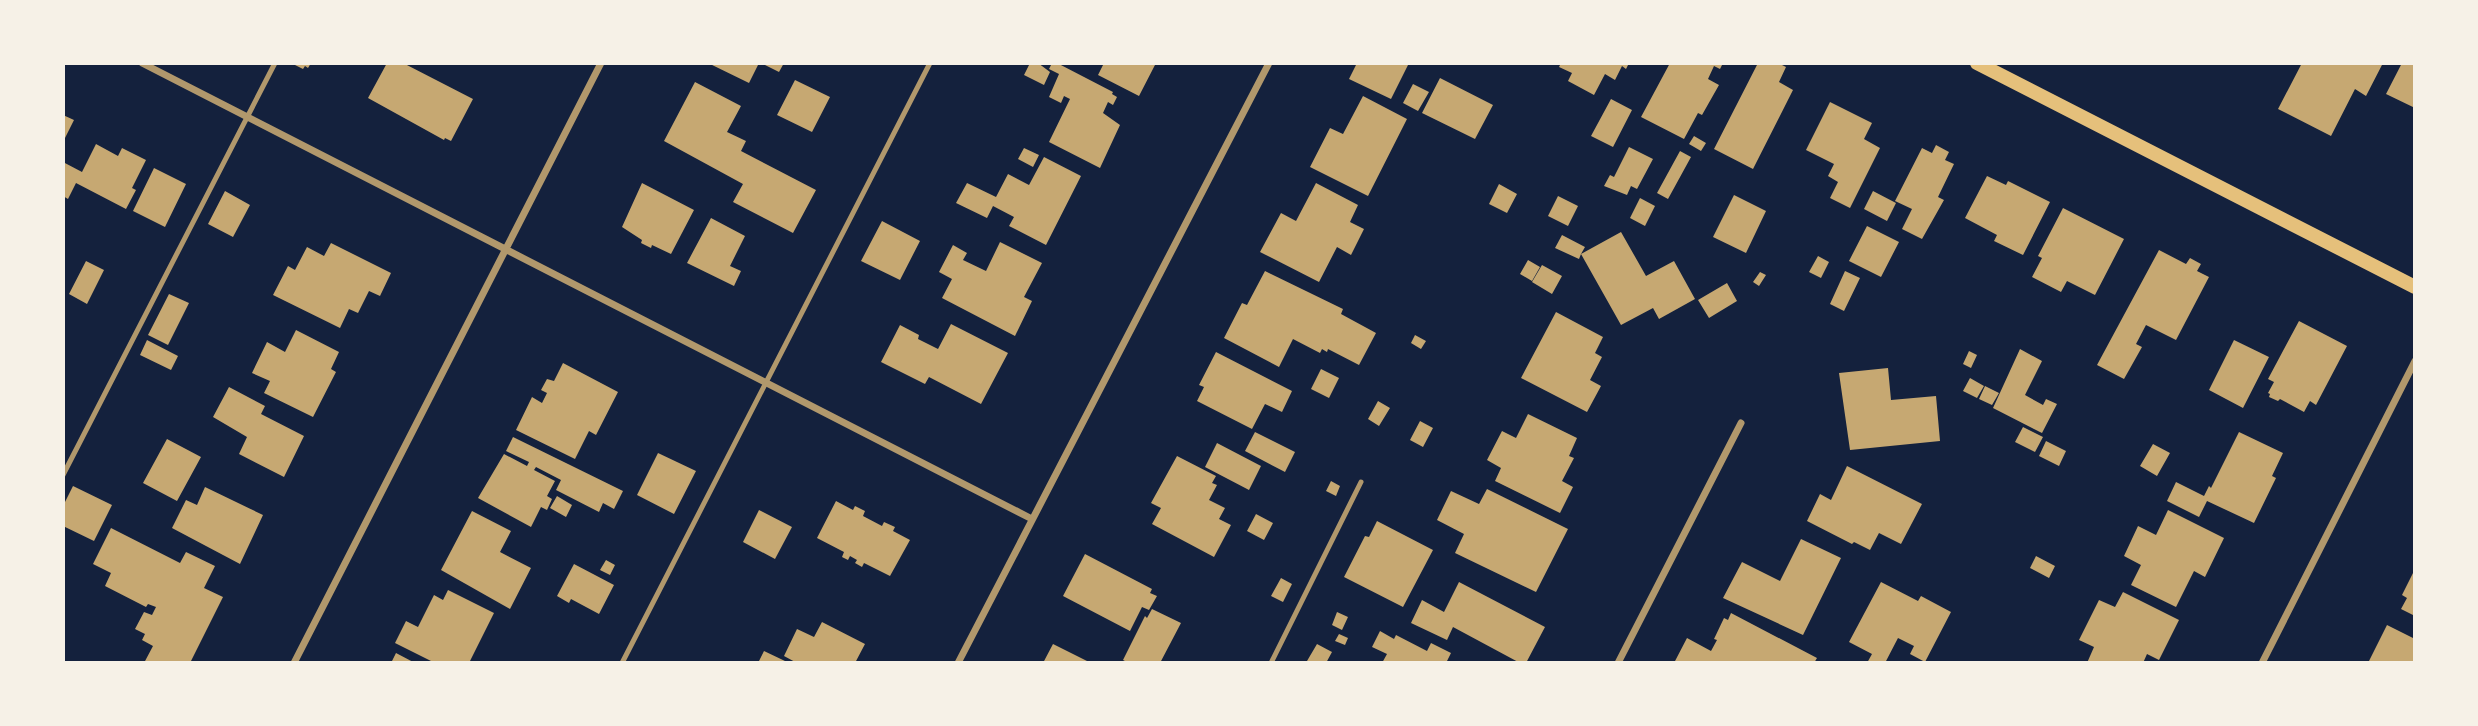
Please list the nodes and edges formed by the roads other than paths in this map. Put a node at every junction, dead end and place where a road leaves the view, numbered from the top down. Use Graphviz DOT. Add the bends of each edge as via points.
graph roads {
  1 [pos="142,63"];
  2 [pos="275,63"];
  3 [pos="601,63"];
  4 [pos="930,63"];
  5 [pos="1269,63"];
  6 [pos="1977,63"];
  7 [pos="248,117"];
  8 [pos="505,249"];
  9 [pos="2415,287"];
  10 [pos="2415,361"];
  11 [pos="765,382"];
  12 [pos="1741,423"];
  13 [pos="63,475"];
  14 [pos="1362,482"];
  15 [pos="1032,519"];
  16 [pos="294,663"];
  17 [pos="622,663"];
  18 [pos="958,663"];
  19 [pos="1270,663"];
  20 [pos="1618,663"];
  21 [pos="2262,663"];
  1 -- 7 [label="street"];
  2 -- 7 [label="lane"];
  3 -- 8 [label="street"];
  4 -- 11 [label="lane"];
  5 -- 15 [label="street"];
  6 -- 9 [label="main road"];
  7 -- 8 [label="street"];
  7 -- 13 [label="lane"];
  8 -- 11 [label="street"];
  8 -- 16 [label="street"];
  10 -- 21 [label="street"];
  11 -- 15 [label="street"];
  11 -- 17 [label="lane"];
  12 -- 20 [label="street"];
  14 -- 19 [label="lane"];
  15 -- 18 [label="street"];
}
